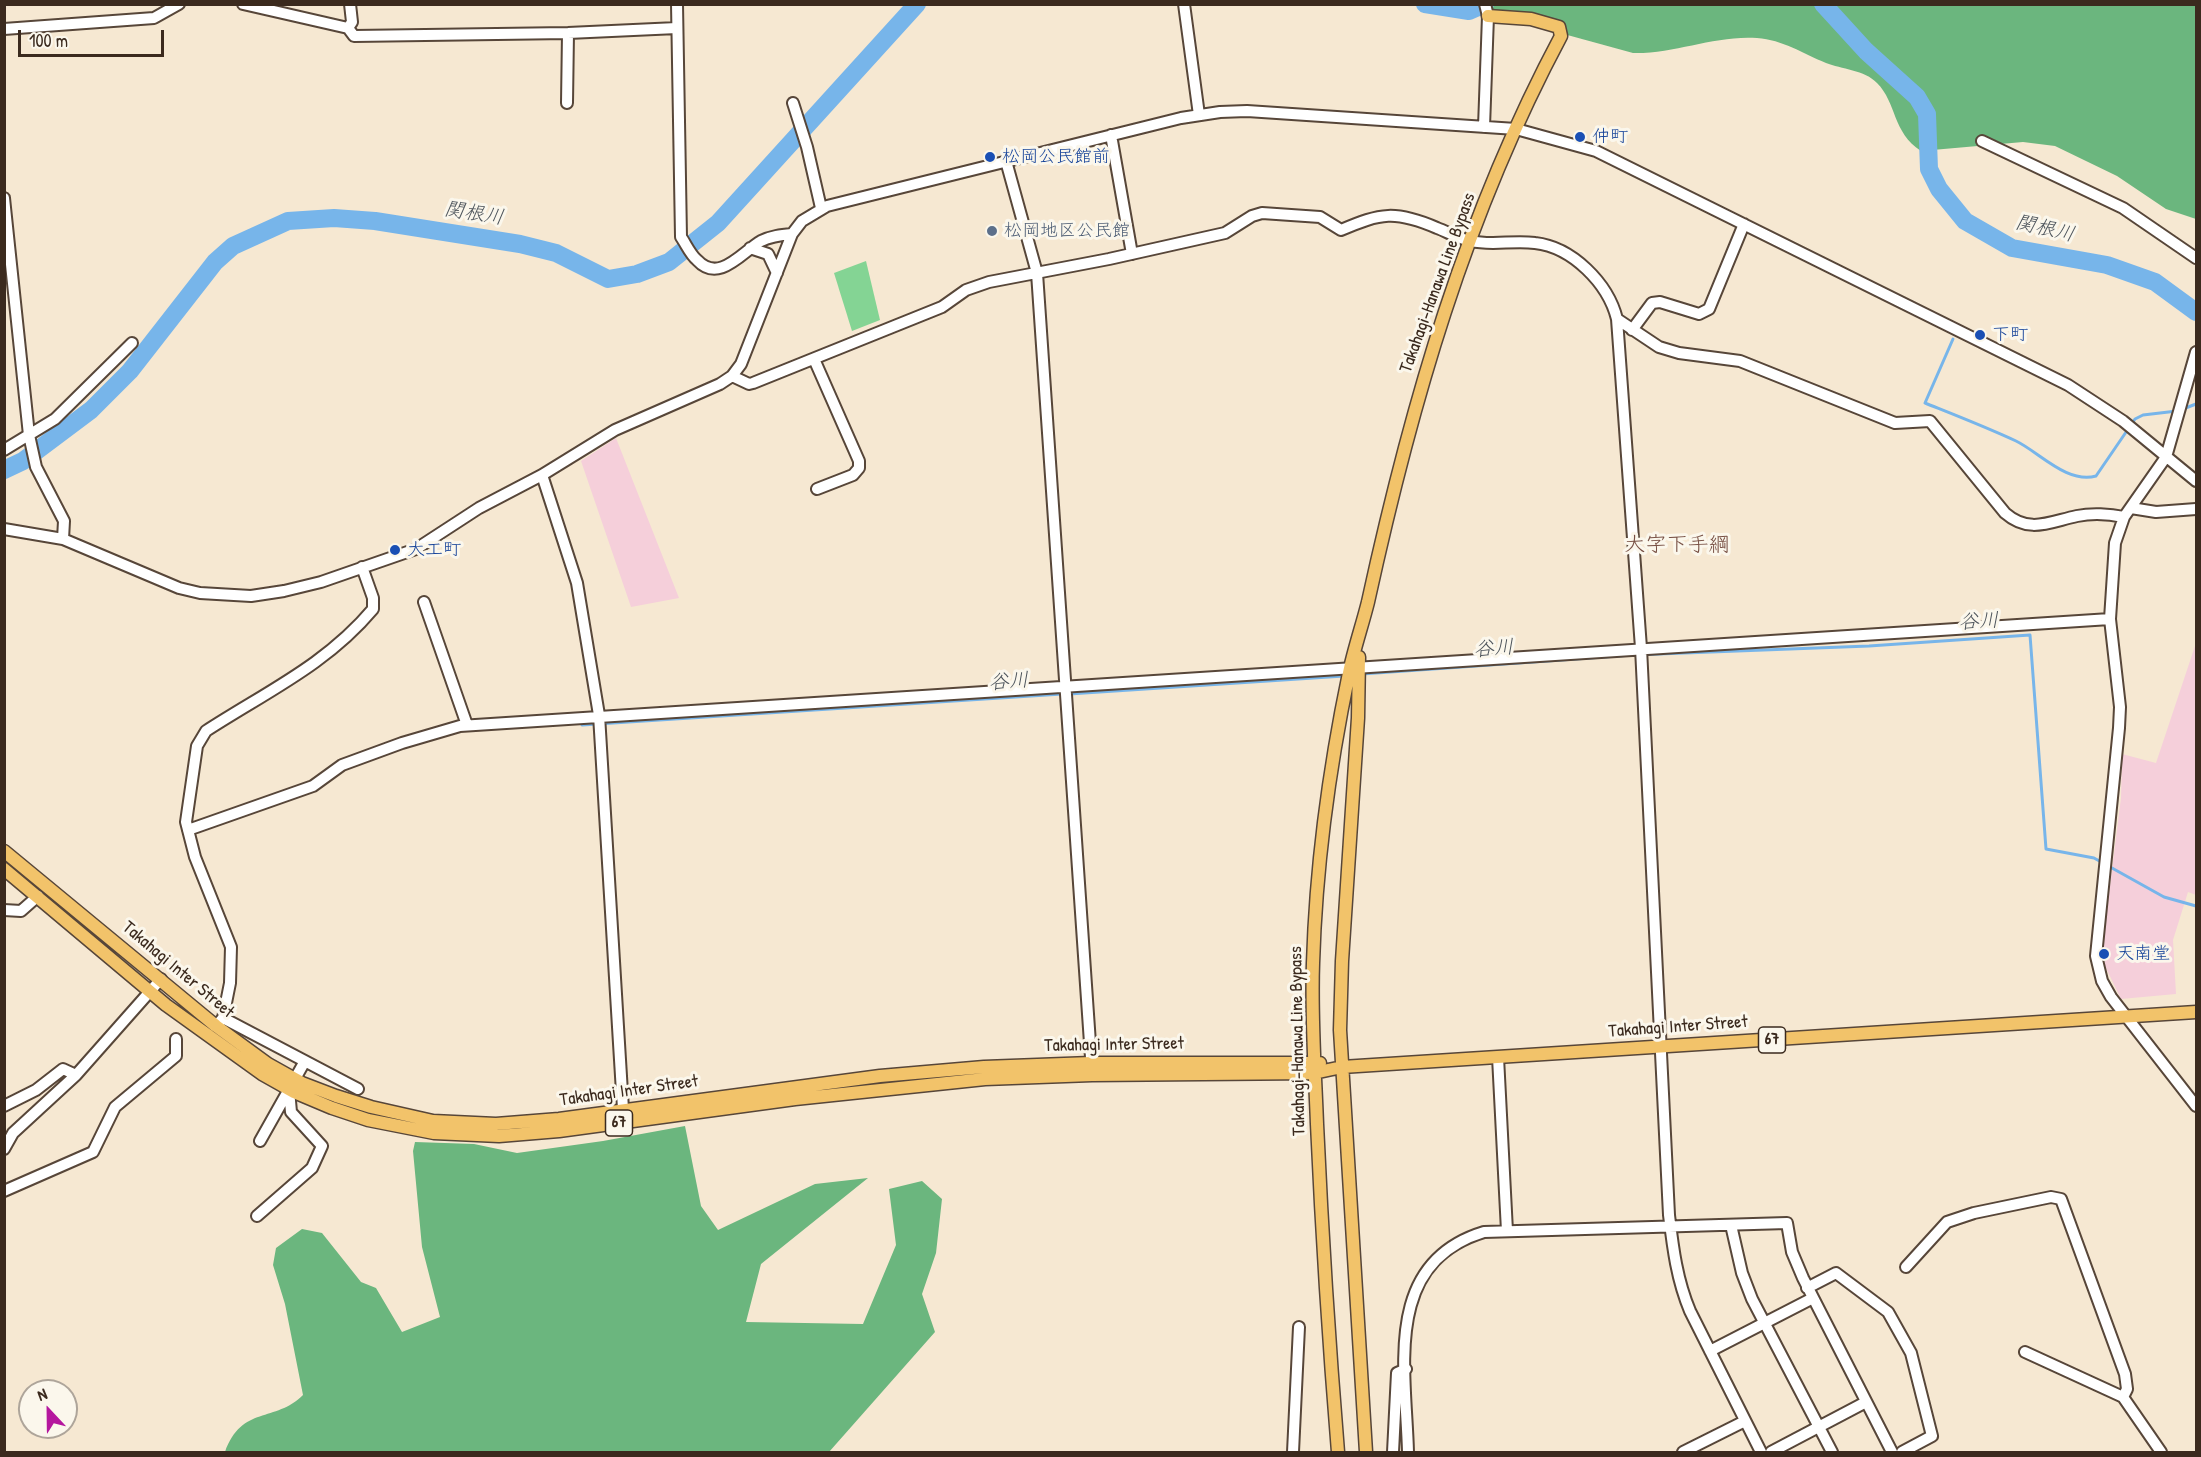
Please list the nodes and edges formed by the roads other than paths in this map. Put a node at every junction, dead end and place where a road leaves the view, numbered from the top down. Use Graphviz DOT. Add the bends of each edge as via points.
graph roads {
  1 [pos="179,4"];
  2 [pos="243,4"];
  3 [pos="350,4"];
  4 [pos="676,4"];
  5 [pos="1184,4"];
  6 [pos="1487,10"];
  7 [pos="348,28"];
  8 [pos="677,28"];
  9 [pos="4,29"];
  10 [pos="568,33"];
  11 [pos="567,103"];
  12 [pos="793,103"];
  13 [pos="1199,114"];
  14 [pos="1484,127"];
  15 [pos="1516,129"];
  16 [pos="1111,135"];
  17 [pos="1982,141"];
  18 [pos="1006,161"];
  19 [pos="4,198"];
  20 [pos="822,208"];
  21 [pos="1744,224"];
  22 [pos="792,234"];
  23 [pos="1469,241"];
  24 [pos="750,248"];
  25 [pos="1132,254"];
  26 [pos="2196,258"];
  27 [pos="777,273"];
  28 [pos="1038,273"];
  29 [pos="1617,319"];
  30 [pos="1632,330"];
  31 [pos="132,343"];
  32 [pos="2196,352"];
  33 [pos="814,359"];
  34 [pos="732,376"];
  35 [pos="30,435"];
  36 [pos="4,450"];
  37 [pos="2166,457"];
  38 [pos="542,475"];
  39 [pos="2196,481"];
  40 [pos="817,489"];
  41 [pos="2196,509"];
  42 [pos="2127,512"];
  43 [pos="4,530"];
  44 [pos="63,539"];
  45 [pos="362,567"];
  46 [pos="424,602"];
  47 [pos="2110,619"];
  48 [pos="1641,648"];
  49 [pos="1354,667"];
  50 [pos="1066,686"];
  51 [pos="599,715"];
  52 [pos="467,725"];
  53 [pos="188,830"];
  54 [pos="4,851"];
  55 [pos="4,869"];
  56 [pos="38,896"];
  57 [pos="4,910"];
  58 [pos="161,979"];
  59 [pos="150,992"];
  60 [pos="2196,1012"];
  61 [pos="2125,1017"];
  62 [pos="220,1022"];
  63 [pos="176,1039"];
  64 [pos="1661,1046"];
  65 [pos="1498,1057"];
  66 [pos="305,1061"];
  67 [pos="1314,1067"];
  68 [pos="1342,1067"];
  69 [pos="1092,1069"];
  70 [pos="76,1075"];
  71 [pos="292,1084"];
  72 [pos="358,1089"];
  73 [pos="4,1106"];
  74 [pos="2196,1106"];
  75 [pos="623,1109"];
  76 [pos="260,1141"];
  77 [pos="4,1149"];
  78 [pos="4,1191"];
  79 [pos="256,1215"];
  80 [pos="1731,1225"];
  81 [pos="1671,1226"];
  82 [pos="1507,1231"];
  83 [pos="1906,1267"];
  84 [pos="1810,1293"];
  85 [pos="1764,1322"];
  86 [pos="1299,1327"];
  87 [pos="1710,1351"];
  88 [pos="2025,1352"];
  89 [pos="1406,1369"];
  90 [pos="2123,1397"];
  91 [pos="1866,1402"];
  92 [pos="1745,1421"];
  93 [pos="1819,1427"];
  94 [pos="1293,1452"];
  95 [pos="1338,1452"];
  96 [pos="1366,1452"];
  97 [pos="1393,1452"];
  98 [pos="1408,1452"];
  99 [pos="1683,1452"];
  100 [pos="1761,1452"];
  101 [pos="1771,1452"];
  102 [pos="1832,1452"];
  103 [pos="1892,1452"];
  104 [pos="1902,1452"];
  105 [pos="2161,1452"];
  1 -- 9 [label="street" via="154,18"];
  2 -- 7 [label="street"];
  3 -- 7 [label="street" via="352,22"];
  4 -- 8 [label="street"];
  5 -- 13 [label="street"];
  6 -- 14 [label="street"];
  6 -- 15 [label="main road, Takahagi-Hanawa Line Bypass" via="1554,25 1561,31"];
  7 -- 10 [label="street" via="354,36"];
  8 -- 10 [label="street"];
  8 -- 24 [label="street" via="681,237 697,261 710,268 730,265"];
  10 -- 11 [label="street"];
  12 -- 20 [label="street"];
  13 -- 14 [label="street" via="1247,111"];
  13 -- 16 [label="street"];
  14 -- 15 [label="street"];
  15 -- 21 [label="street" via="1596,151"];
  15 -- 23 [label="main road, Takahagi-Hanawa Line Bypass"];
  16 -- 18 [label="street"];
  16 -- 25 [label="street"];
  17 -- 26 [label="street" via="2123,208"];
  18 -- 20 [label="street"];
  18 -- 28 [label="street"];
  19 -- 35 [label="street"];
  20 -- 22 [label="street" via="802,220"];
  21 -- 30 [label="street" via="1709,309 1699,314 1652,303"];
  21 -- 37 [label="street" via="2068,385 2123,421"];
  22 -- 24 [label="street" via="774,236"];
  22 -- 27 [label="street"];
  23 -- 25 [label="street" via="1402,216 1379,215 1341,230 1320,217 1262,213 1225,233"];
  23 -- 29 [label="street" via="1553,246 1589,272 1607,296"];
  23 -- 49 [label="main road, Takahagi-Hanawa Line Bypass" via="1408,429"];
  24 -- 27 [label="street" via="768,254"];
  25 -- 28 [label="street"];
  27 -- 34 [label="street" via="741,364"];
  28 -- 33 [label="street" via="966,290 942,308"];
  28 -- 50 [label="street"];
  29 -- 30 [label="street"];
  29 -- 48 [label="street"];
  30 -- 42 [label="street" via="1659,347 1740,361 1895,423 1930,421 2005,513 2018,523 2049,525 2079,516"];
  31 -- 35 [label="street" via="55,419"];
  32 -- 37 [label="street"];
  33 -- 34 [label="street" via="748,384"];
  33 -- 40 [label="street" via="859,461 853,475"];
  34 -- 38 [label="street" via="615,430"];
  35 -- 36 [label="street"];
  35 -- 44 [label="street" via="36,467 64,521"];
  37 -- 39 [label="street"];
  37 -- 42 [label="street"];
  38 -- 45 [label="street" via="479,508 416,549"];
  38 -- 51 [label="street" via="578,583"];
  41 -- 42 [label="street"];
  42 -- 47 [label="street" via="2115,543"];
  43 -- 44 [label="street"];
  44 -- 45 [label="street" via="179,588 222,596 284,591"];
  45 -- 53 [label="street" via="373,598 373,609 363,621 333,651 206,731 197,747"];
  46 -- 52 [label="street"];
  47 -- 48 [label="street"];
  47 -- 61 [label="street" via="2120,707 2096,956 2102,981"];
  48 -- 49 [label="street"];
  48 -- 64 [label="street"];
  49 -- 50 [label="street"];
  49 -- 67 [label="main road, Takahagi-Hanawa Line Bypass" via="1329,780 1322,837 1313,965"];
  49 -- 68 [label="main road, Takahagi-Hanawa Line Bypass" via="1358,718 1342,961"];
  50 -- 51 [label="street"];
  50 -- 69 [label="street"];
  51 -- 52 [label="street"];
  51 -- 75 [label="street"];
  52 -- 53 [label="street" via="342,765 313,786"];
  53 -- 62 [label="street" via="205,885 231,947 230,983"];
  54 -- 58 [label="main road, Takahagi Inter Street / 67"];
  55 -- 56 [label="main road, Takahagi Inter Street / 67"];
  56 -- 57 [label="street" via="21,911"];
  56 -- 59 [label="main road, Takahagi Inter Street / 67"];
  58 -- 59 [label="street"];
  58 -- 62 [label="main road, Takahagi Inter Street / 67"];
  59 -- 70 [label="street"];
  59 -- 71 [label="main road, Takahagi Inter Street / 67" via="239,1059"];
  60 -- 61 [label="main road, Takahagi Inter Street / 67"];
  61 -- 64 [label="main road, Takahagi Inter Street / 67"];
  61 -- 74 [label="street"];
  62 -- 66 [label="street"];
  62 -- 71 [label="main road, Takahagi Inter Street / 67" via="246,1049"];
  63 -- 78 [label="street" via="176,1056 115,1107 93,1152"];
  64 -- 65 [label="main road, Takahagi Inter Street / 67"];
  64 -- 81 [label="street"];
  65 -- 68 [label="main road, Takahagi Inter Street / 67"];
  65 -- 82 [label="street"];
  66 -- 71 [label="street"];
  66 -- 72 [label="street"];
  67 -- 68 [label="main road, Takahagi Inter Street / 67"];
  67 -- 69 [label="main road, Takahagi Inter Street / 67"];
  67 -- 95 [label="main road, Takahagi-Hanawa Line Bypass"];
  68 -- 96 [label="main road, Takahagi-Hanawa Line Bypass"];
  69 -- 71 [label="main road, Takahagi Inter Street / 67" via="904,1087 500,1136 434,1133 388,1124 332,1108"];
  69 -- 75 [label="main road, Takahagi Inter Street / 67" via="984,1067 879,1076"];
  70 -- 73 [label="street" via="63,1069 36,1090"];
  70 -- 77 [label="street" via="13,1133"];
  71 -- 75 [label="main road, Takahagi Inter Street / 67" via="371,1107 445,1122 496,1124"];
  71 -- 76 [label="street"];
  71 -- 79 [label="street" via="291,1112 322,1146 312,1168"];
  80 -- 81 [label="street"];
  80 -- 84 [label="street" via="1787,1223 1792,1252"];
  80 -- 85 [label="street" via="1742,1273"];
  81 -- 82 [label="street"];
  81 -- 87 [label="street" via="1682,1291"];
  82 -- 89 [label="street" via="1484,1232 1452,1246 1415,1286 1407,1315"];
  83 -- 90 [label="street" via="1947,1222 2051,1197 2061,1199 2125,1374 2127,1389"];
  84 -- 85 [label="street"];
  84 -- 91 [label="street"];
  84 -- 104 [label="street" via="1836,1273 1888,1312 1911,1353 1932,1436"];
  85 -- 87 [label="street"];
  85 -- 93 [label="street"];
  86 -- 94 [label="street"];
  87 -- 92 [label="street"];
  88 -- 90 [label="street"];
  89 -- 97 [label="street" via="1397,1373"];
  89 -- 98 [label="street"];
  90 -- 105 [label="street"];
  91 -- 93 [label="street"];
  91 -- 103 [label="street"];
  92 -- 99 [label="street"];
  92 -- 100 [label="street"];
  93 -- 101 [label="street"];
  93 -- 102 [label="street"];
}
